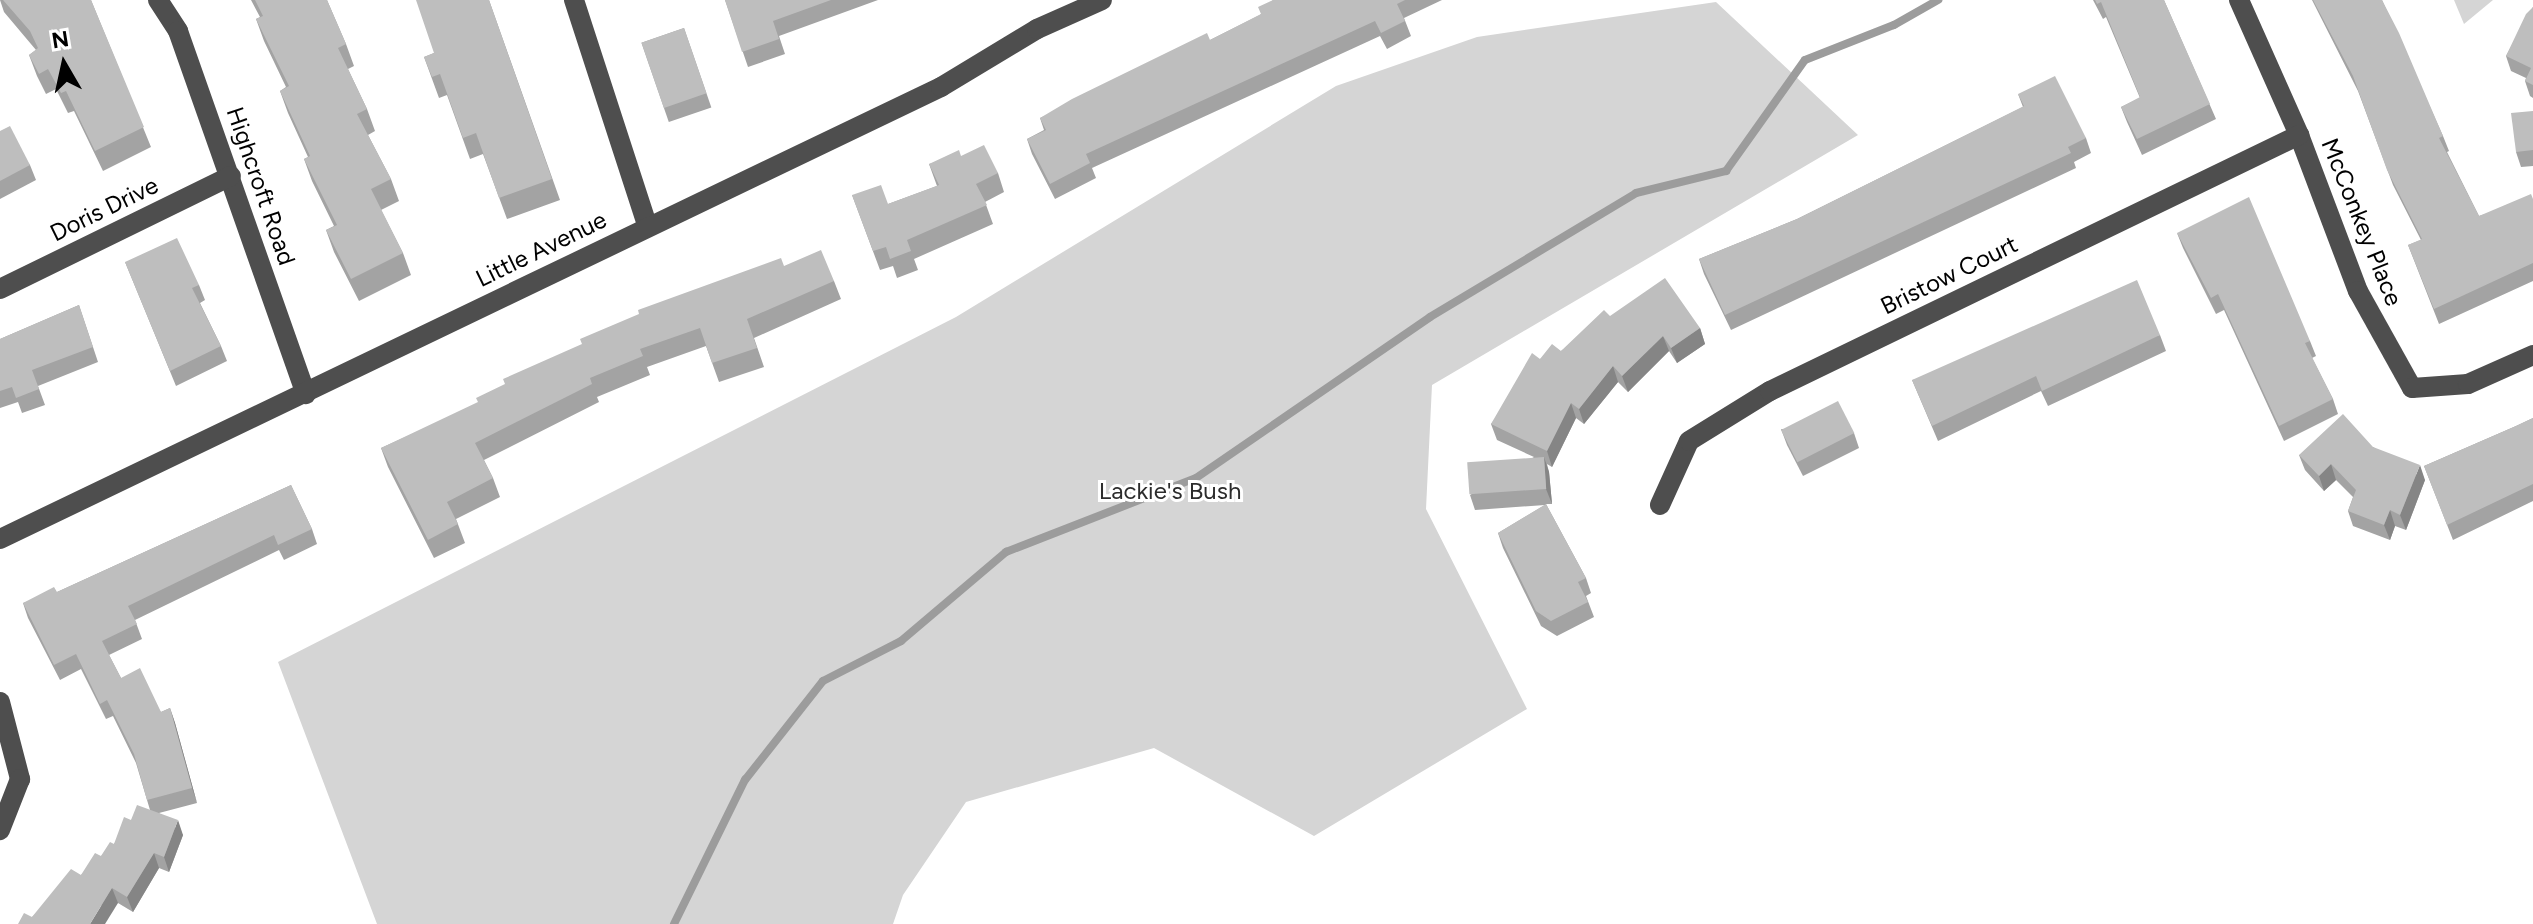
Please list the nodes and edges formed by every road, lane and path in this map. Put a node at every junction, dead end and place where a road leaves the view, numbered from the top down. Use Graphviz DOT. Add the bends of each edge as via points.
graph roads {
  1 [pos="158,0"];
  2 [pos="574,0"];
  3 [pos="1102,0"];
  4 [pos="2239,0"];
  5 [pos="2299,135"];
  6 [pos="231,176"];
  7 [pos="647,225"];
  8 [pos="0,289"];
  9 [pos="2533,355"];
  10 [pos="306,394"];
  11 [pos="1660,505"];
  12 [pos="0,539"];
  13 [pos="0,702"];
  14 [pos="0,830"];
  1 -- 6 [label="street, Highcroft Road" via="178,31"];
  2 -- 7 [label="street"];
  3 -- 7 [label="street, Little Avenue" via="1037,29 941,87"];
  4 -- 5 [label="street, McConkey Place"];
  5 -- 9 [label="street, McConkey Place" via="2358,291 2412,388 2468,384"];
  5 -- 11 [label="street, Bristow Court" via="1770,391 1689,441"];
  6 -- 8 [label="street, Doris Drive"];
  6 -- 10 [label="street, Highcroft Road"];
  7 -- 10 [label="street, Little Avenue"];
  10 -- 12 [label="street, Little Avenue"];
  13 -- 14 [label="street" via="20,779"];
}
